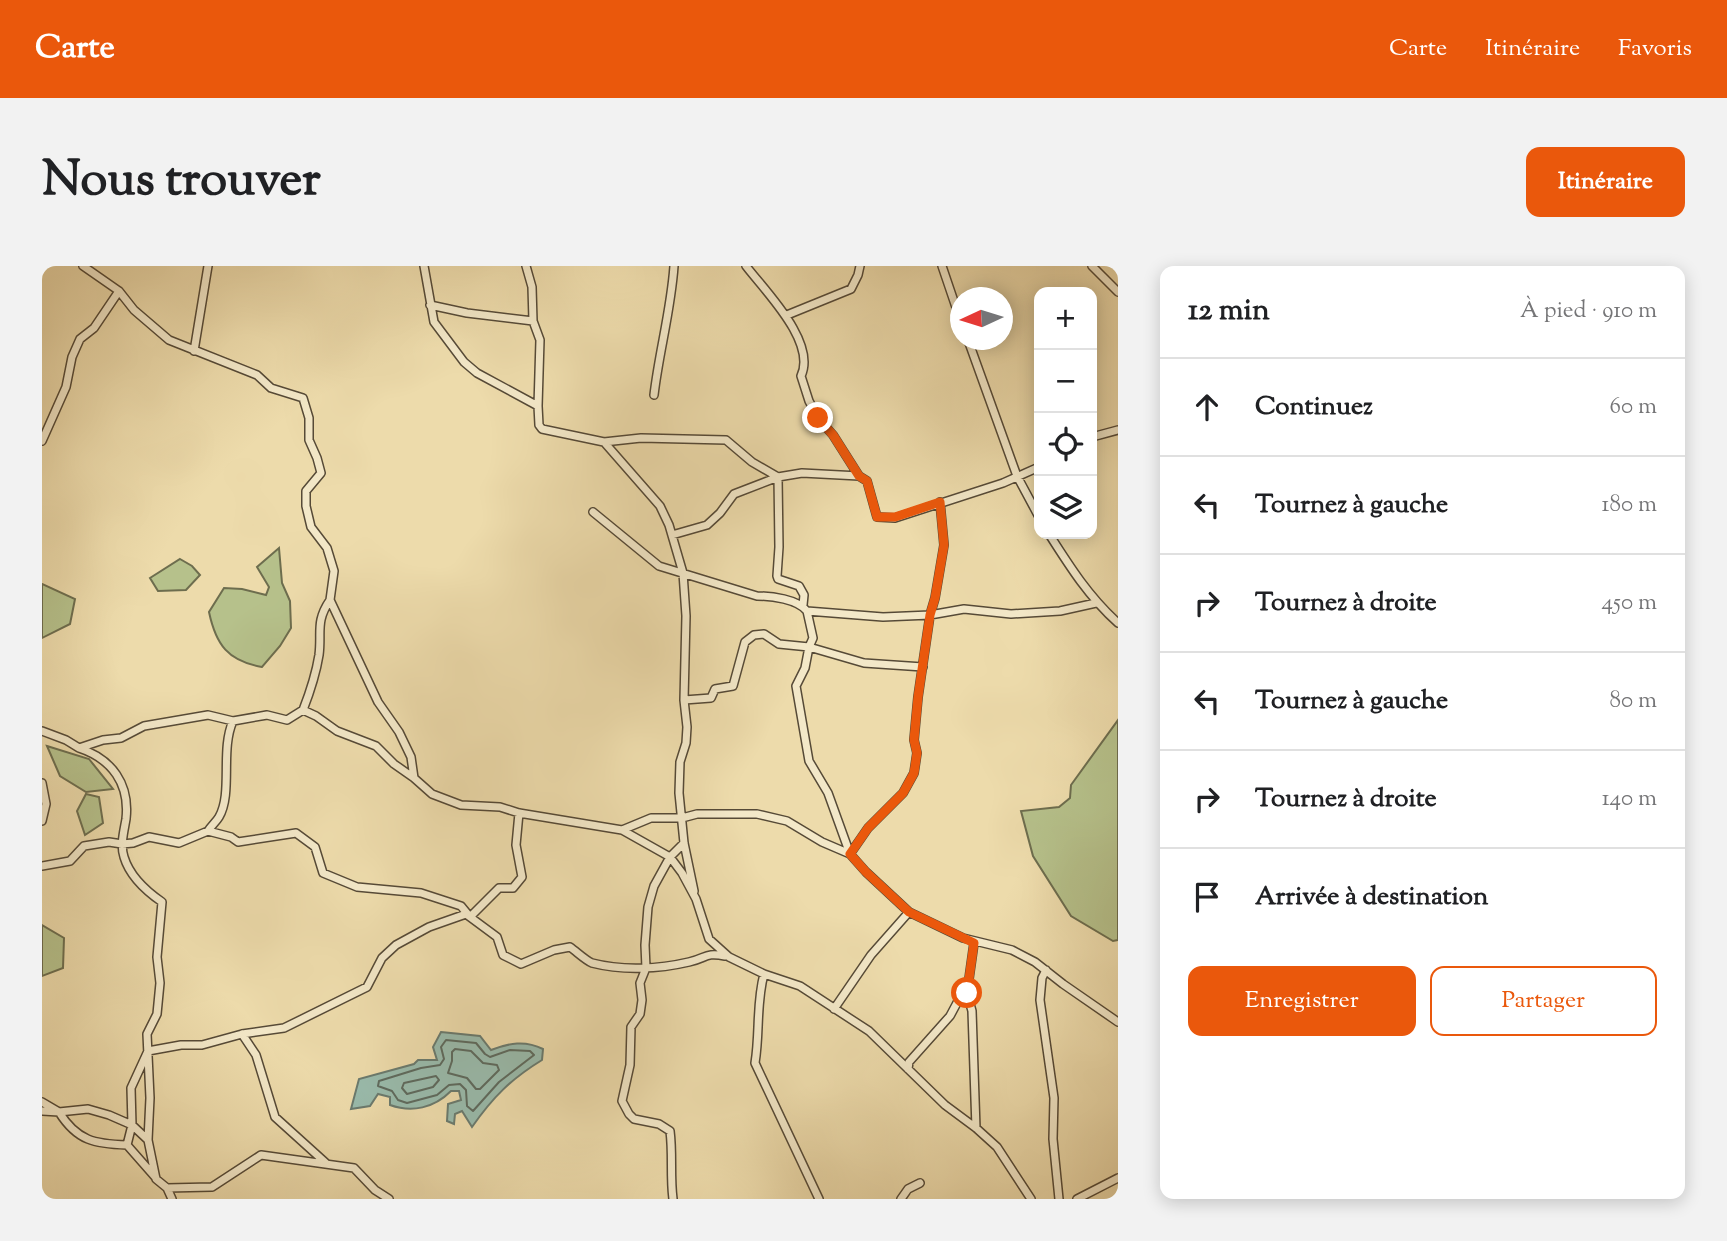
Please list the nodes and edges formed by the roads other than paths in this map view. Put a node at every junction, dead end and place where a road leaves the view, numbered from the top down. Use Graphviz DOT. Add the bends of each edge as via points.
graph roads {
  1 [pos="208,266"];
  2 [pos="424,266"];
  3 [pos="526,266"];
  4 [pos="674,266"];
  5 [pos="746,266"];
  6 [pos="860,266"];
  7 [pos="942,266"];
  8 [pos="1092,266"];
  9 [pos="86,267"];
  10 [pos="950,288"];
  11 [pos="119,291"];
  12 [pos="1118,292"];
  13 [pos="430,305"];
  14 [pos="787,315"];
  15 [pos="533,321"];
  16 [pos="972,350"];
  17 [pos="194,351"];
  18 [pos="654,395"];
  19 [pos="538,406"];
  20 [pos="1118,430"];
  21 [pos="1097,436"];
  22 [pos="42,441"];
  23 [pos="604,442"];
  24 [pos="1034,469"];
  25 [pos="859,476"];
  26 [pos="1017,476"];
  27 [pos="778,477"];
  28 [pos="940,502"];
  29 [pos="1034,508"];
  30 [pos="593,512"];
  31 [pos="672,535"];
  32 [pos="1052,539"];
  33 [pos="683,573"];
  34 [pos="330,600"];
  35 [pos="1096,603"];
  36 [pos="805,608"];
  37 [pos="930,615"];
  38 [pos="1118,623"];
  39 [pos="809,647"];
  40 [pos="923,667"];
  41 [pos="684,700"];
  42 [pos="303,710"];
  43 [pos="233,721"];
  44 [pos="42,732"];
  45 [pos="79,748"];
  46 [pos="414,778"];
  47 [pos="42,783"];
  48 [pos="519,813"];
  49 [pos="682,818"];
  50 [pos="42,821"];
  51 [pos="622,830"];
  52 [pos="208,831"];
  53 [pos="684,843"];
  54 [pos="122,844"];
  55 [pos="850,854"];
  56 [pos="670,858"];
  57 [pos="42,866"];
  58 [pos="696,899"];
  59 [pos="909,912"];
  60 [pos="470,917"];
  61 [pos="974,943"];
  62 [pos="729,957"];
  63 [pos="646,968"];
  64 [pos="1046,970"];
  65 [pos="764,974"];
  66 [pos="967,993"];
  67 [pos="834,1009"];
  68 [pos="1118,1022"];
  69 [pos="242,1034"];
  70 [pos="148,1051"];
  71 [pos="908,1069"];
  72 [pos="42,1102"];
  73 [pos="42,1111"];
  74 [pos="60,1112"];
  75 [pos="132,1125"];
  76 [pos="976,1128"];
  77 [pos="148,1140"];
  78 [pos="127,1144"];
  79 [pos="327,1164"];
  80 [pos="156,1178"];
  81 [pos="1118,1178"];
  82 [pos="920,1183"];
  83 [pos="166,1188"];
  84 [pos="172,1199"];
  85 [pos="389,1199"];
  86 [pos="673,1199"];
  87 [pos="819,1199"];
  88 [pos="901,1199"];
  89 [pos="1031,1199"];
  90 [pos="1059,1199"];
  91 [pos="1077,1199"];
  1 -- 17 [label="street"];
  2 -- 13 [label="street"];
  3 -- 15 [label="street"];
  4 -- 18 [label="street"];
  5 -- 14 [label="street"];
  6 -- 14 [label="street" via="851,289"];
  7 -- 10 [label="street"];
  8 -- 12 [label="street"];
  9 -- 11 [label="street"];
  11 -- 17 [label="street" via="169,340"];
  11 -- 22 [label="street" via="80,339 66,387"];
  13 -- 15 [label="street"];
  13 -- 19 [label="street" via="434,322 464,362"];
  14 -- 25 [label="street" via="803,356 801,376 809,401"];
  15 -- 19 [label="street" via="540,340"];
  16 -- 26 [label="street"];
  17 -- 34 [label="street" via="303,398 309,440 321,473 306,491 306,506 311,527 327,548 334,571"];
  19 -- 23 [label="street" via="542,429"];
  20 -- 21 [label="street"];
  23 -- 27 [label="street" via="726,440"];
  23 -- 31 [label="street" via="660,506"];
  24 -- 26 [label="street"];
  25 -- 27 [label="street" via="802,472"];
  25 -- 28 [label="street" via="867,481 877,517 895,517"];
  26 -- 28 [label="street"];
  26 -- 29 [label="street"];
  27 -- 31 [label="street" via="734,494 707,525"];
  27 -- 36 [label="street" via="777,576 799,586"];
  28 -- 37 [label="street" via="944,545"];
  30 -- 33 [label="street" via="659,566"];
  31 -- 33 [label="street"];
  32 -- 35 [label="street"];
  33 -- 36 [label="street"];
  33 -- 41 [label="street"];
  34 -- 42 [label="street" via="321,614 319,654"];
  34 -- 46 [label="street" via="378,702 411,757"];
  35 -- 37 [label="street" via="1060,611 1011,614 964,609"];
  35 -- 38 [label="street"];
  36 -- 37 [label="street" via="883,617"];
  36 -- 39 [label="street" via="813,638"];
  37 -- 40 [label="street"];
  39 -- 40 [label="street" via="864,663"];
  39 -- 41 [label="street" via="754,635 745,642 733,686 715,689 711,698"];
  39 -- 55 [label="street" via="796,686 809,761 828,793"];
  40 -- 55 [label="street" via="914,773 903,793"];
  41 -- 49 [label="street"];
  42 -- 43 [label="street" via="287,720 267,715"];
  42 -- 46 [label="street" via="337,731 376,746"];
  43 -- 45 [label="street" via="208,715 164,722"];
  43 -- 52 [label="street" via="220,816"];
  44 -- 45 [label="street"];
  45 -- 54 [label="street" via="97,754 127,794"];
  46 -- 48 [label="street" via="432,794 461,805"];
  47 -- 50 [label="street" via="46,804"];
  48 -- 51 [label="street"];
  48 -- 60 [label="street" via="516,845 522,877 513,888 499,888"];
  49 -- 51 [label="street" via="652,818"];
  49 -- 53 [label="street"];
  49 -- 55 [label="street" via="757,814 787,821"];
  51 -- 56 [label="street"];
  52 -- 54 [label="street" via="179,843 149,837"];
  52 -- 60 [label="street" via="238,842 296,833 315,847 323,873 341,882 421,893 461,905"];
  53 -- 56 [label="street"];
  53 -- 58 [label="street"];
  54 -- 57 [label="street" via="84,846 69,860"];
  54 -- 70 [label="street" via="128,868 144,889 162,902 157,957 160,983 157,1014 147,1034"];
  55 -- 59 [label="street"];
  56 -- 58 [label="street"];
  56 -- 63 [label="street" via="648,907"];
  58 -- 62 [label="street" via="709,939"];
  59 -- 61 [label="street"];
  59 -- 67 [label="street" via="871,955"];
  60 -- 63 [label="street" via="497,937 503,955 521,964 570,947 590,962"];
  60 -- 69 [label="street" via="466,914 429,927 396,945 382,958 367,988 284,1028"];
  61 -- 64 [label="street" via="1012,950"];
  61 -- 66 [label="street"];
  62 -- 63 [label="street" via="711,953 694,961"];
  62 -- 65 [label="street"];
  63 -- 86 [label="street" via="640,983 640,1014 631,1027 630,1065 622,1101 634,1119 670,1131"];
  64 -- 68 [label="street"];
  64 -- 90 [label="street" via="1040,1000 1054,1098"];
  65 -- 67 [label="street" via="800,986"];
  65 -- 87 [label="street" via="755,1063"];
  66 -- 71 [label="street" via="909,1062"];
  66 -- 76 [label="street" via="972,1011"];
  67 -- 71 [label="street" via="869,1031"];
  69 -- 70 [label="street" via="202,1045"];
  69 -- 79 [label="street" via="256,1055 275,1117"];
  70 -- 75 [label="street" via="131,1088"];
  70 -- 77 [label="street"];
  71 -- 76 [label="street"];
  72 -- 74 [label="street"];
  73 -- 74 [label="street"];
  74 -- 75 [label="street" via="88,1109"];
  74 -- 78 [label="street" via="70,1130 102,1144"];
  75 -- 77 [label="street"];
  75 -- 78 [label="street"];
  76 -- 89 [label="street" via="997,1147"];
  77 -- 80 [label="street"];
  78 -- 80 [label="street"];
  79 -- 83 [label="street" via="261,1155 212,1187"];
  79 -- 85 [label="street" via="354,1168"];
  80 -- 83 [label="street"];
  81 -- 91 [label="street"];
  82 -- 88 [label="street"];
  83 -- 84 [label="street"];
}
